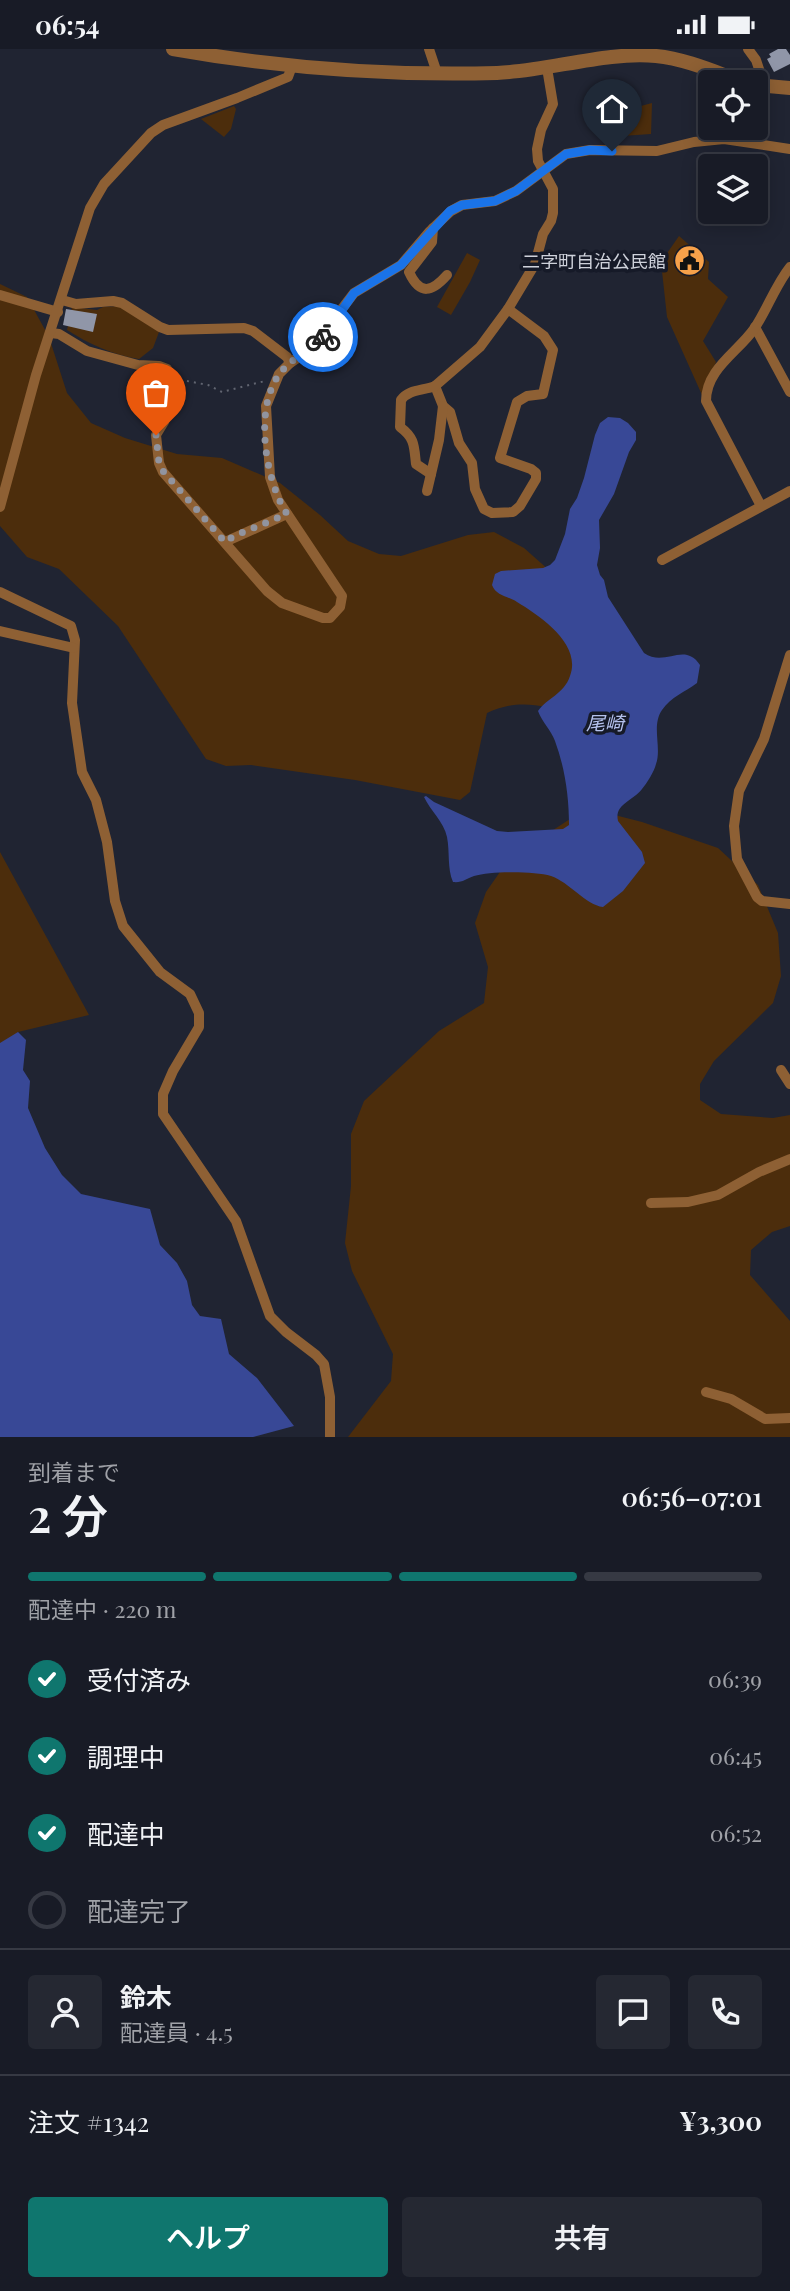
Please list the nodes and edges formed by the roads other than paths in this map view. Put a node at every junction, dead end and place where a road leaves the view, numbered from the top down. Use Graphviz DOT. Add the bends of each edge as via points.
graph roads {
  1 [pos="173,49"];
  2 [pos="429,49"];
  3 [pos="748,49"];
  4 [pos="292,67"];
  5 [pos="547,68"];
  6 [pos="708,70"];
  7 [pos="758,70"];
  8 [pos="437,73"];
  9 [pos="768,87"];
  10 [pos="790,88"];
  11 [pos="790,149"];
  12 [pos="542,171"];
  13 [pos="433,227"];
  14 [pos="790,267"];
  15 [pos="447,275"];
  16 [pos="0,295"];
  17 [pos="62,300"];
  18 [pos="508,310"];
  19 [pos="58,312"];
  20 [pos="755,327"];
  21 [pos="51,333"];
  22 [pos="290,363"];
  23 [pos="435,386"];
  24 [pos="790,391"];
  25 [pos="443,406"];
  26 [pos="431,474"];
  27 [pos="427,491"];
  28 [pos="790,491"];
  29 [pos="761,506"];
  30 [pos="0,507"];
  31 [pos="287,514"];
  32 [pos="225,542"];
  33 [pos="662,560"];
  34 [pos="0,592"];
  35 [pos="0,631"];
  36 [pos="74,648"];
  37 [pos="790,655"];
  38 [pos="778,692"];
  39 [pos="790,694"];
  40 [pos="790,904"];
  41 [pos="781,1070"];
  42 [pos="790,1084"];
  43 [pos="790,1159"];
  44 [pos="651,1203"];
  45 [pos="706,1392"];
  46 [pos="790,1418"];
  47 [pos="330,1437"];
  1 -- 4 [label="street"];
  2 -- 8 [label="street"];
  3 -- 7 [label="street"];
  4 -- 8 [label="street"];
  4 -- 17 [label="street" via="288,77 151,133 104,184 90,208"];
  5 -- 6 [label="street" via="657,56"];
  5 -- 8 [label="street"];
  5 -- 12 [label="street" via="553,104 537,149"];
  9 -- 10 [label="street"];
  11 -- 12 [label="street" via="724,139 657,151 590,150 566,154"];
  12 -- 13 [label="street" via="495,201 450,211"];
  12 -- 18 [label="street" via="553,189 553,213 535,264"];
  13 -- 15 [label="street" via="432,242 409,272 418,285 431,289"];
  13 -- 22 [label="street" via="401,265 354,293 313,348"];
  14 -- 20 [label="street"];
  16 -- 19 [label="street"];
  17 -- 19 [label="street"];
  17 -- 22 [label="street" via="122,303 168,330 244,328"];
  18 -- 23 [label="street" via="480,347"];
  18 -- 25 [label="street" via="544,336 553,350 543,394 527,395 517,402 500,458 536,474 513,512 492,513 478,500 472,463 459,443 450,412"];
  19 -- 21 [label="street"];
  20 -- 24 [label="street"];
  20 -- 29 [label="street" via="718,367 706,401"];
  21 -- 30 [label="street"];
  21 -- 32 [label="street" via="87,351 167,369 175,383 169,411 156,435 159,463"];
  22 -- 31 [label="street" via="276,380 266,406 270,477"];
  23 -- 25 [label="street"];
  23 -- 26 [label="street" via="405,394 399,422 414,442 416,464"];
  25 -- 26 [label="street"];
  26 -- 27 [label="street"];
  28 -- 29 [label="street"];
  29 -- 33 [label="street"];
  31 -- 32 [label="street"];
  31 -- 32 [label="street" via="342,596 340,607 330,618 282,603"];
  34 -- 36 [label="street" via="71,626"];
  35 -- 36 [label="street"];
  36 -- 47 [label="street" via="72,703 82,772 96,800 123,926 160,972 190,994 199,1013 199,1027 163,1094 163,1114 236,1221 270,1316 324,1364"];
  37 -- 38 [label="street"];
  38 -- 39 [label="street"];
  38 -- 40 [label="street" via="764,739 739,791 734,826 737,859 757,897"];
  41 -- 42 [label="street"];
  43 -- 44 [label="street" via="718,1195"];
  45 -- 46 [label="street" via="731,1399 765,1419"];
}
